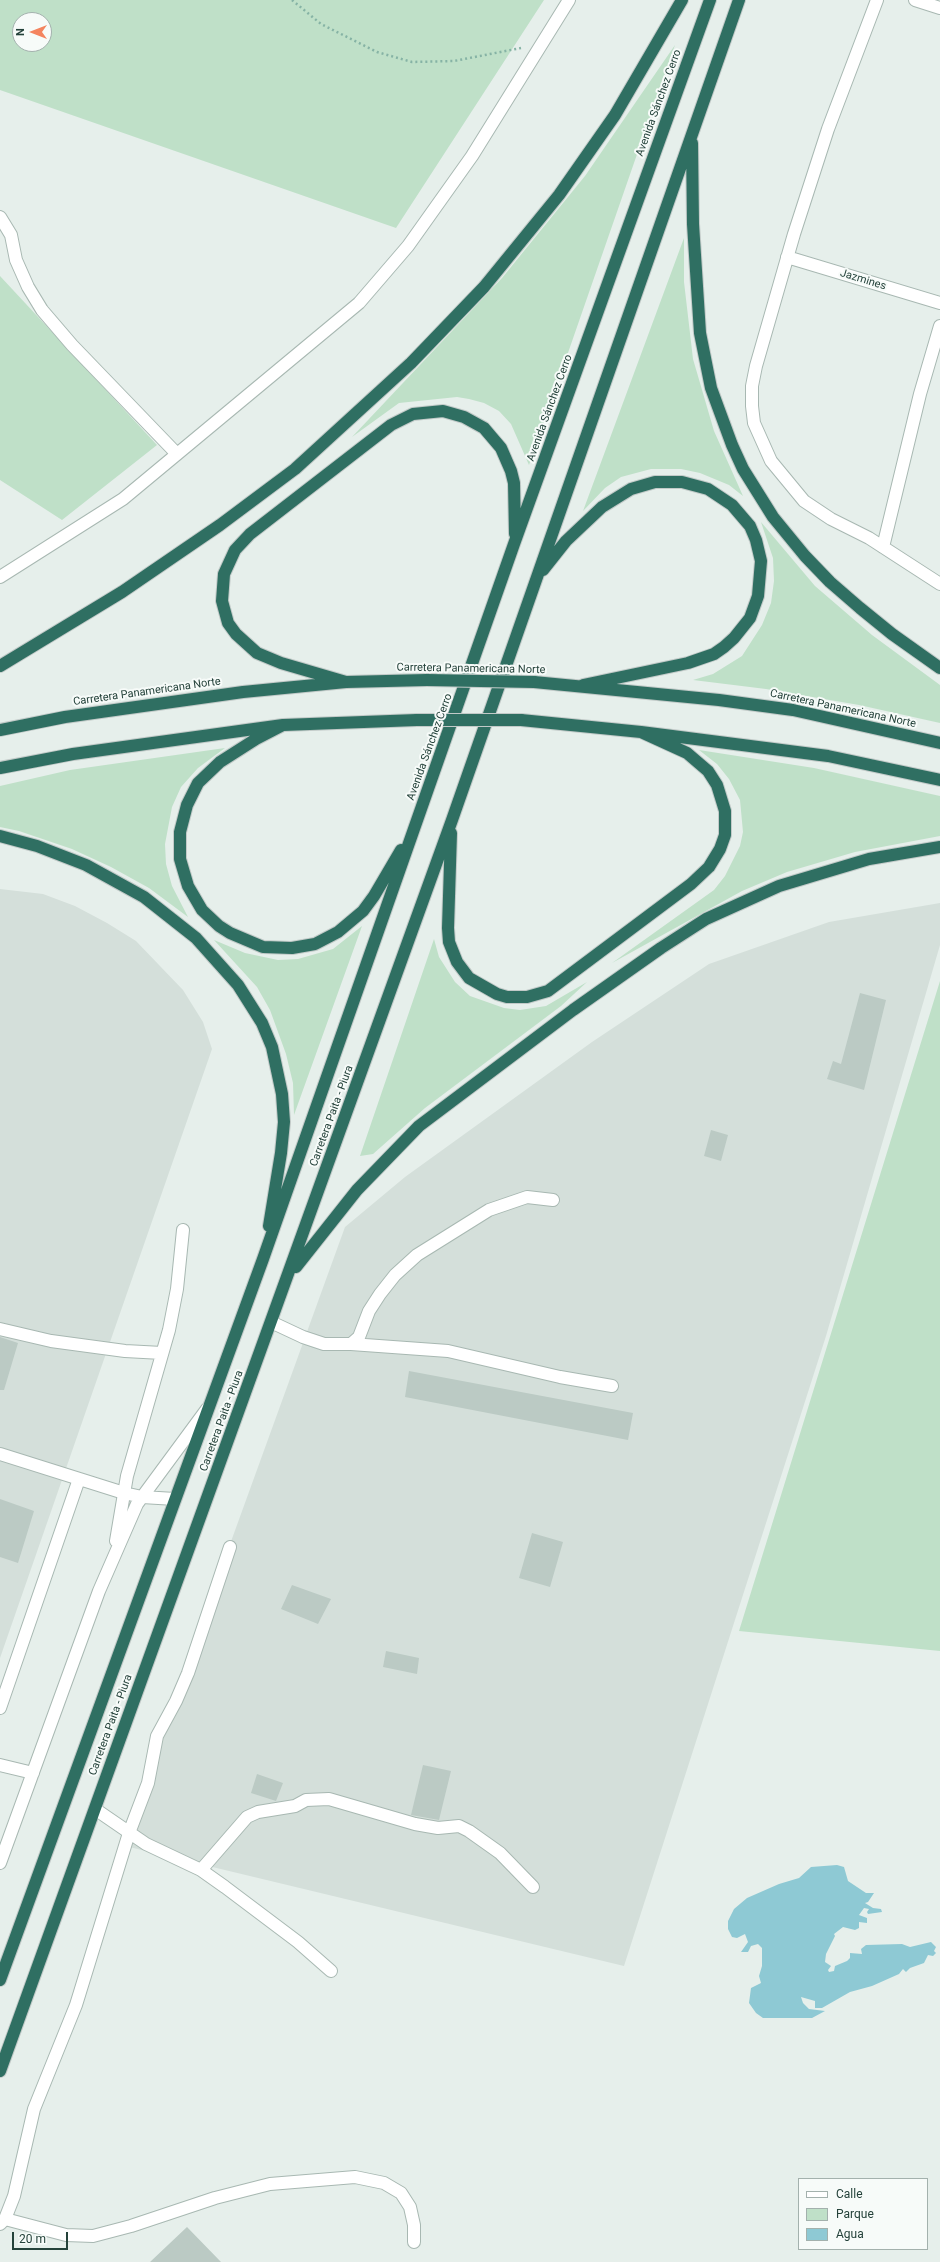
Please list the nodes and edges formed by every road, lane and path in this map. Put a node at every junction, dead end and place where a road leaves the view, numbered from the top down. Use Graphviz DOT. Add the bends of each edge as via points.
graph roads {
  1 [pos="292,0"];
  2 [pos="569,0"];
  3 [pos="682,0"];
  4 [pos="710,0"];
  5 [pos="739,0"];
  6 [pos="877,0"];
  7 [pos="915,0"];
  8 [pos="940,8"];
  9 [pos="541,44"];
  10 [pos="692,134"];
  11 [pos="0,217"];
  12 [pos="787,257"];
  13 [pos="940,303"];
  14 [pos="940,326"];
  15 [pos="177,454"];
  16 [pos="514,544"];
  17 [pos="883,547"];
  18 [pos="0,577"];
  19 [pos="536,579"];
  20 [pos="940,584"];
  21 [pos="0,666"];
  22 [pos="940,668"];
  23 [pos="346,682"];
  24 [pos="583,685"];
  25 [pos="283,724"];
  26 [pos="0,730"];
  27 [pos="641,732"];
  28 [pos="940,743"];
  29 [pos="0,768"];
  30 [pos="940,780"];
  31 [pos="452,820"];
  32 [pos="416,825"];
  33 [pos="0,836"];
  34 [pos="940,847"];
  35 [pos="553,1200"];
  36 [pos="183,1230"];
  37 [pos="263,1259"];
  38 [pos="288,1278"];
  39 [pos="271,1322"];
  40 [pos="0,1329"];
  41 [pos="351,1344"];
  42 [pos="162,1353"];
  43 [pos="612,1386"];
  44 [pos="209,1406"];
  45 [pos="0,1454"];
  46 [pos="79,1479"];
  47 [pos="124,1493"];
  48 [pos="142,1497"];
  49 [pos="175,1499"];
  50 [pos="230,1547"];
  51 [pos="113,1560"];
  52 [pos="0,1708"];
  53 [pos="0,1765"];
  54 [pos="33,1773"];
  55 [pos="95,1809"];
  56 [pos="129,1833"];
  57 [pos="1,1858"];
  58 [pos="201,1870"];
  59 [pos="533,1887"];
  60 [pos="331,1971"];
  61 [pos="0,1980"];
  62 [pos="0,2072"];
  63 [pos="3,2221"];
  64 [pos="414,2242"];
  1 -- 9 [label="path" via="321,24 377,52 412,62 454,61"];
  2 -- 9 [label="street"];
  3 -- 21 [label="highway" via="615,115 559,196 484,287 411,363 300,464 220,525 122,592"];
  4 -- 16 [label="highway, Avenida Sánchez Cerro"];
  5 -- 10 [label="highway"];
  6 -- 12 [label="street" via="828,129"];
  7 -- 8 [label="street"];
  9 -- 15 [label="street" via="472,156 408,246 359,303"];
  10 -- 19 [label="highway"];
  10 -- 22 [label="highway" via="692,224 700,333 711,388 732,445 773,517 805,556 860,608"];
  11 -- 15 [label="street" via="11,235 16,260 28,287 42,310"];
  12 -- 13 [label="street, Jazmines"];
  12 -- 17 [label="street" via="752,386 754,423 771,461 804,502"];
  14 -- 17 [label="street" via="918,401"];
  15 -- 18 [label="street" via="123,499"];
  16 -- 23 [label="highway" via="515,496 506,458 484,428 464,417 443,411 412,414 391,425 250,534 235,550 224,574 222,601 228,623 257,653 281,663"];
  16 -- 32 [label="highway, Avenida Sánchez Cerro"];
  17 -- 20 [label="street"];
  19 -- 24 [label="highway" via="566,541 602,507 631,489 655,482 695,484 715,493 743,516 756,540 761,561 758,596 750,618 724,647 714,654 688,664"];
  19 -- 31 [label="highway, Carretera Paita - Piura"];
  23 -- 24 [label="highway, Carretera Panamericana Norte, bridge" via="427,680"];
  23 -- 26 [label="highway, Carretera Panamericana Norte" via="170,701"];
  24 -- 28 [label="highway, Carretera Panamericana Norte" via="793,710"];
  25 -- 27 [label="highway, bridge" via="521,720"];
  25 -- 29 [label="highway" via="74,754"];
  25 -- 32 [label="highway" via="220,762 198,783 187,805 180,832 180,859 183,872 198,904 219,926 252,943 279,949 302,947 328,939 350,923 370,901"];
  27 -- 30 [label="highway" via="828,756"];
  27 -- 31 [label="highway" via="687,753 711,776 726,811 720,848 709,867 691,884 548,991 527,998 497,994 469,978 457,962 448,928"];
  31 -- 38 [label="highway, Carretera Paita - Piura"];
  32 -- 37 [label="highway, Carretera Paita - Piura"];
  33 -- 37 [label="highway" via="37,846 86,865 144,897 175,919 201,943 220,963 250,1003 272,1047 282,1094 284,1122"];
  34 -- 38 [label="highway" via="869,858 779,886 706,919 660,948 419,1126 357,1190"];
  35 -- 41 [label="street" via="527,1197 489,1210 417,1255 395,1275 380,1294 369,1311 359,1337"];
  36 -- 42 [label="street" via="177,1289"];
  37 -- 44 [label="highway, Carretera Paita - Piura"];
  38 -- 39 [label="highway, Carretera Paita - Piura"];
  39 -- 41 [label="street" via="324,1344"];
  39 -- 55 [label="highway, Carretera Paita - Piura"];
  40 -- 42 [label="street" via="51,1341"];
  41 -- 43 [label="street" via="448,1351 560,1377"];
  42 -- 47 [label="street"];
  44 -- 48 [label="street"];
  44 -- 49 [label="highway, Carretera Paita - Piura"];
  45 -- 46 [label="street"];
  46 -- 47 [label="street"];
  46 -- 52 [label="street"];
  47 -- 48 [label="street"];
  47 -- 51 [label="street"];
  48 -- 49 [label="street"];
  48 -- 51 [label="street"];
  49 -- 61 [label="highway, Carretera Paita - Piura"];
  50 -- 56 [label="street" via="188,1673 157,1736 148,1783"];
  51 -- 54 [label="street" via="99,1591"];
  53 -- 54 [label="street"];
  54 -- 57 [label="street"];
  55 -- 56 [label="street"];
  55 -- 62 [label="highway, Carretera Paita - Piura"];
  56 -- 58 [label="street" via="146,1844"];
  56 -- 63 [label="street" via="76,2005 34,2109 14,2196"];
  58 -- 59 [label="street" via="247,1817 258,1812 295,1806 306,1800 329,1799 415,1824 438,1828 459,1826 500,1853"];
  58 -- 60 [label="street" via="298,1942"];
  63 -- 64 [label="street" via="66,2235 93,2236 215,2198 270,2184 355,2177 384,2183 401,2193 410,2207"];
}
